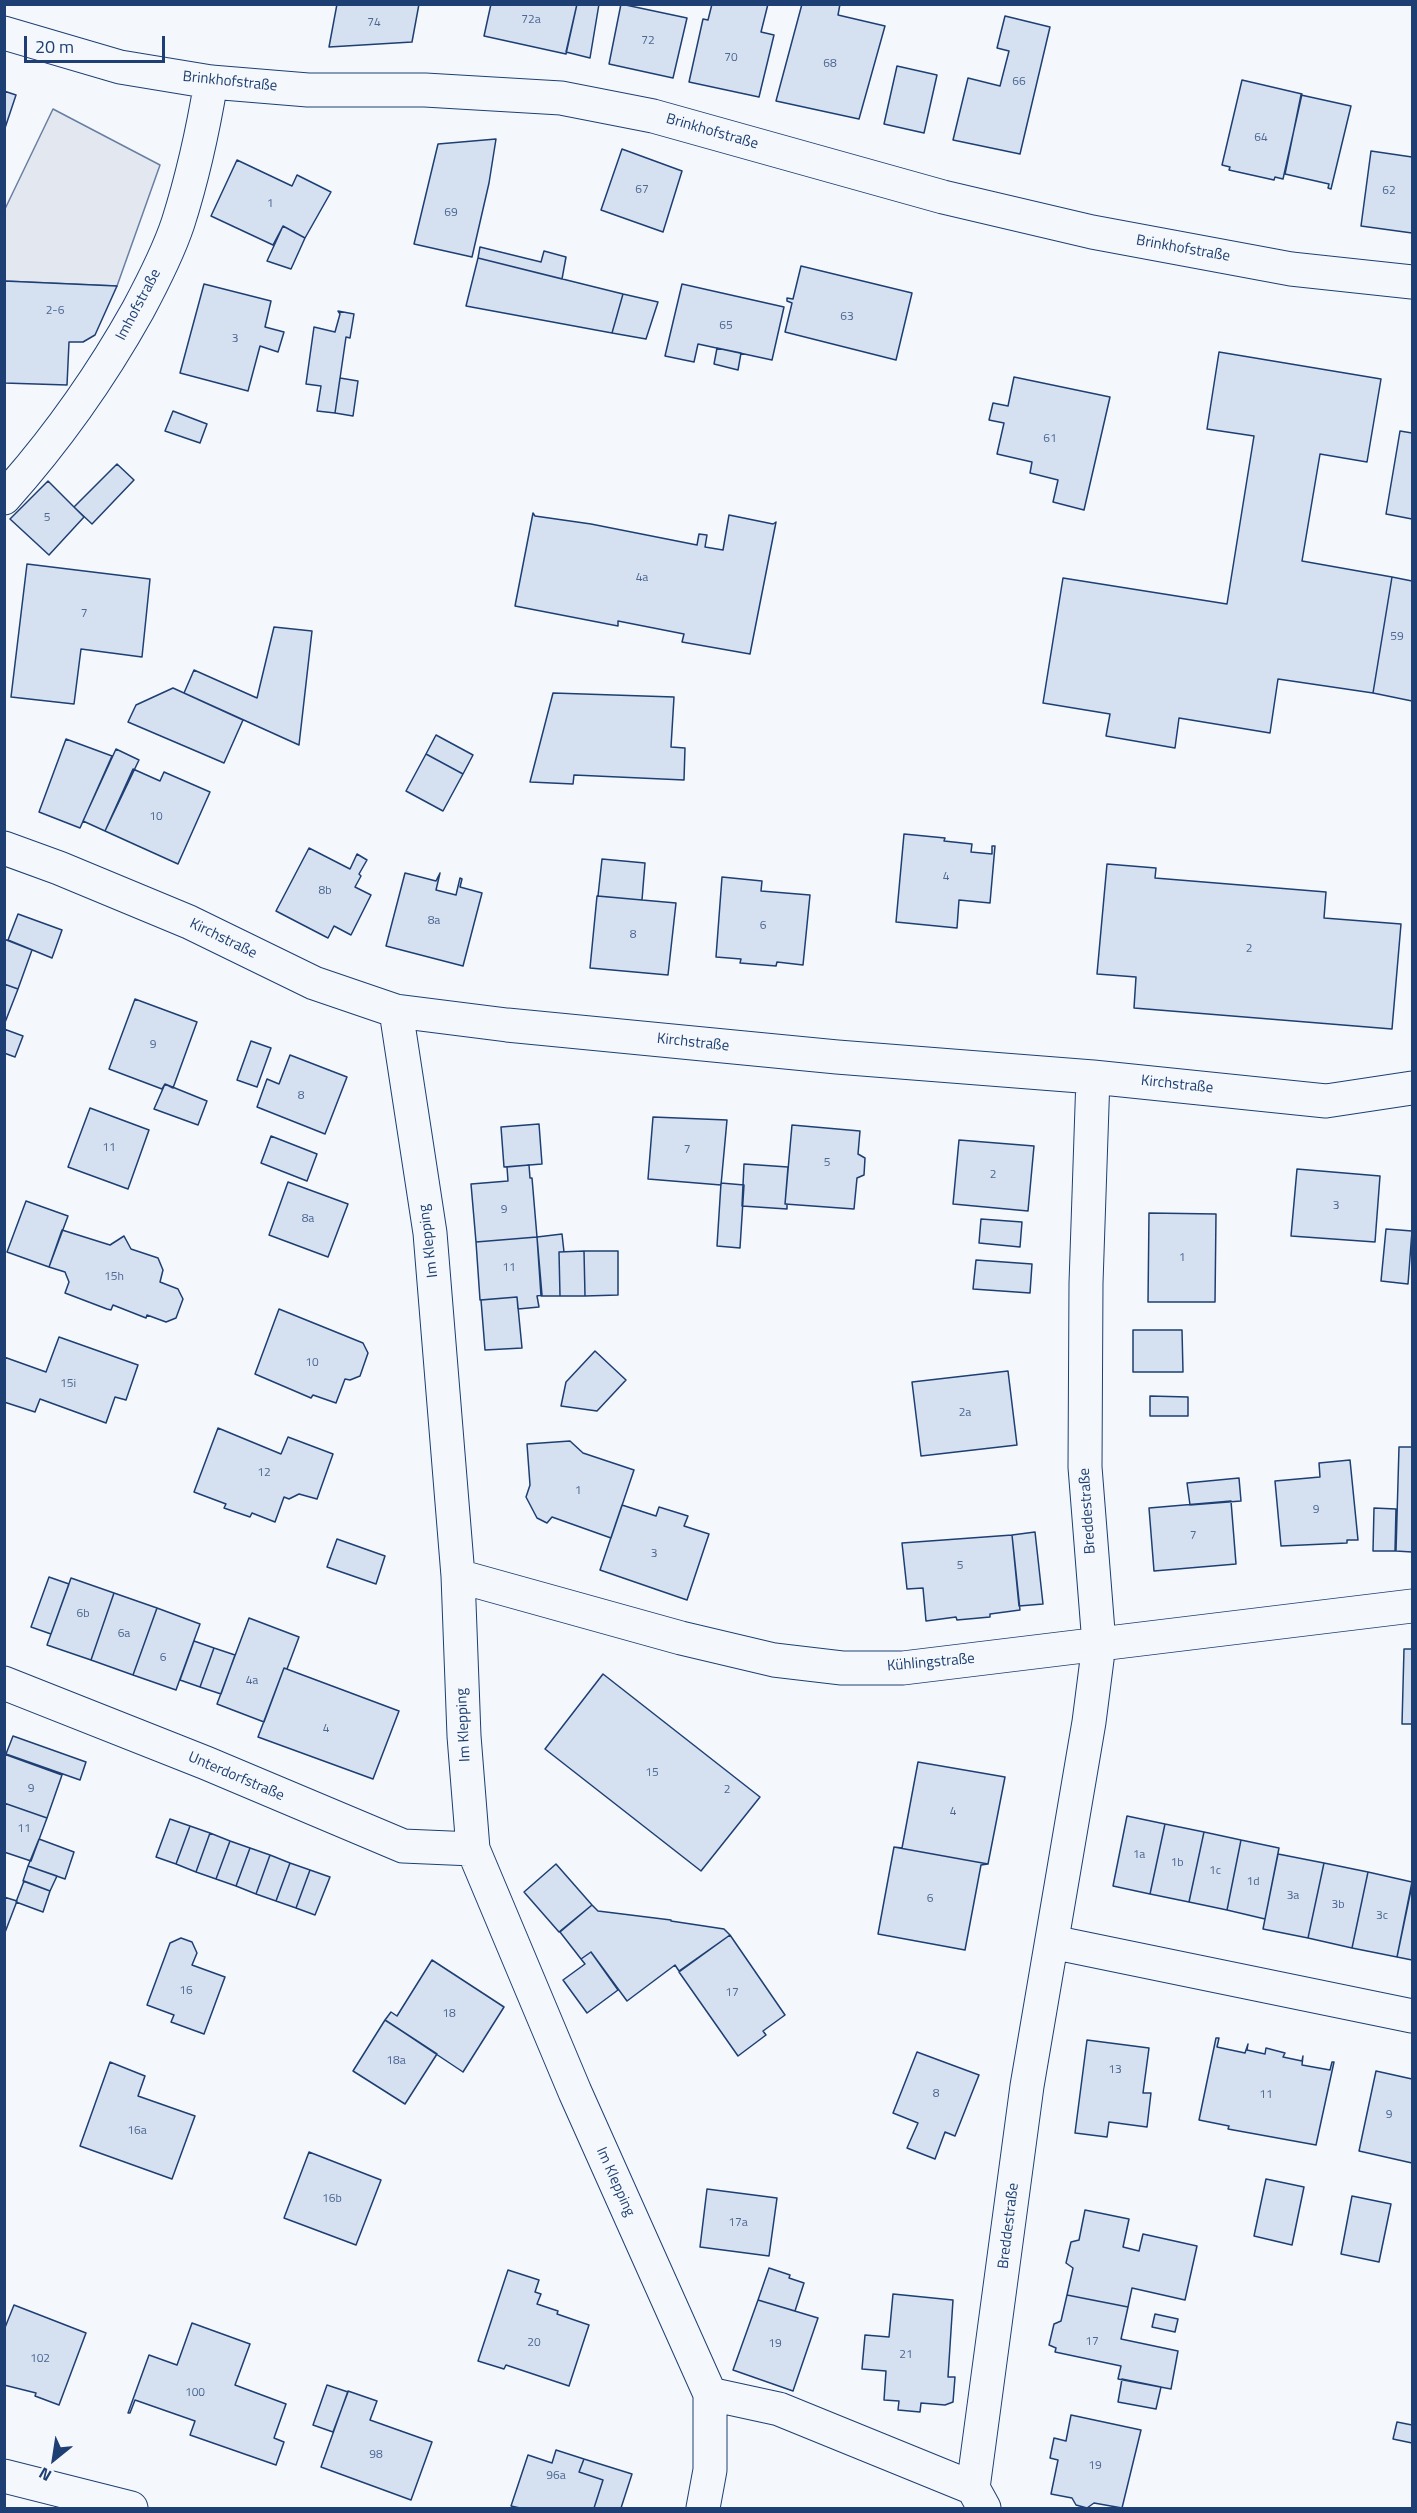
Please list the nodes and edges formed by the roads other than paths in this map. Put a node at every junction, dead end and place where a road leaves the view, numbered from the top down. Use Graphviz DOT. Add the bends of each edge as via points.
graph roads {
  1 [pos="4,33"];
  2 [pos="211,82"];
  3 [pos="1413,282"];
  4 [pos="4,498"];
  5 [pos="4,848"];
  6 [pos="396,1011"];
  7 [pos="1093,1077"];
  8 [pos="1413,1088"];
  9 [pos="458,1576"];
  10 [pos="1413,1606"];
  11 [pos="1099,1644"];
  12 [pos="4,1683"];
  13 [pos="473,1850"];
  14 [pos="1052,1942"];
  15 [pos="1413,2016"];
  16 [pos="710,2394"];
  17 [pos="4,2476"];
  18 [pos="979,2498"];
  19 [pos="131,2508"];
  20 [pos="703,2508"];
  1 -- 2 [label="street, Brinkhofstraße" via="120,67"];
  2 -- 3 [label="street, Brinkhofstraße" via="308,90 425,90 561,98 653,116 943,196 1092,232 1291,269"];
  2 -- 4 [label="street, Imhofstraße" via="198,154 180,215 152,284 82,402"];
  5 -- 6 [label="street, Kirchstraße" via="189,922 314,983"];
  6 -- 7 [label="street, Kirchstraße" via="825,1056"];
  6 -- 9 [label="street, Im Klepping" via="430,1233"];
  7 -- 8 [label="street, Kirchstraße" via="1326,1101"];
  7 -- 11 [label="street, Breddestraße" via="1085,1467"];
  9 -- 11 [label="street, Kühlingstraße" via="701,1643 774,1660 842,1668 903,1668"];
  9 -- 13 [label="street, Im Klepping"];
  10 -- 11 [label="street, Kühlingstraße"];
  11 -- 14 [label="street, Breddestraße"];
  12 -- 13 [label="street, Unterdorfstraße" via="403,1846"];
  13 -- 16 [label="street, Im Klepping" via="575,2092"];
  14 -- 15 [label="street"];
  14 -- 18 [label="street, Breddestraße" via="1027,2086"];
  16 -- 18 [label="street" via="778,2409"];
  16 -- 20 [label="street, Im Klepping" via="710,2470"];
  17 -- 19 [label="street"];
}
